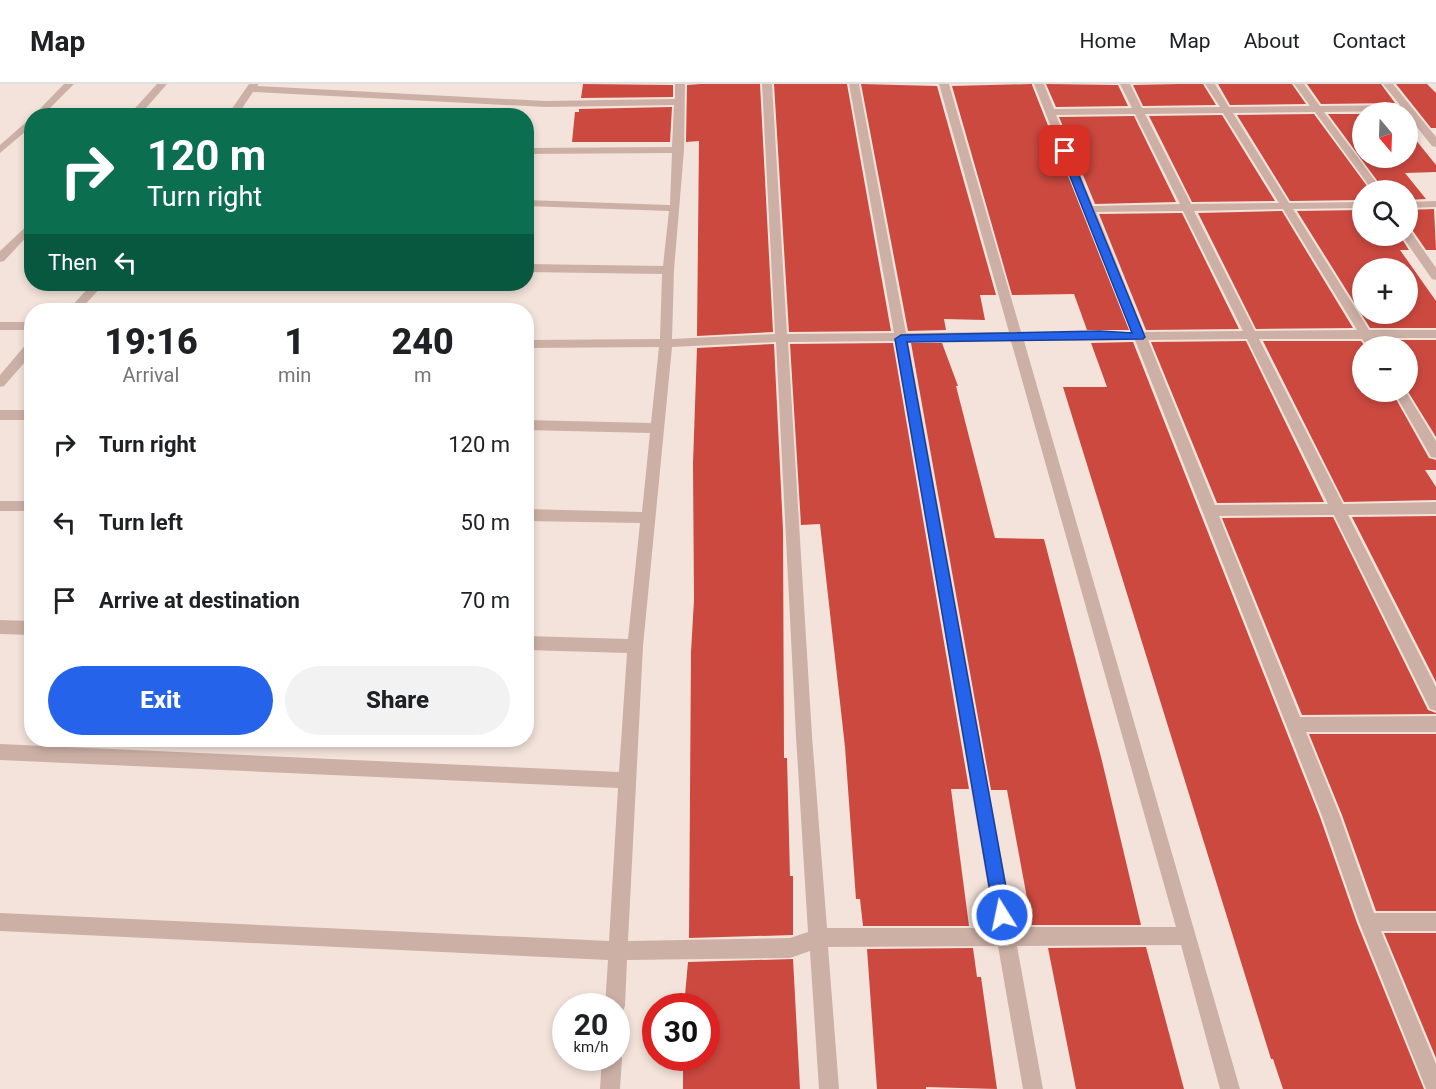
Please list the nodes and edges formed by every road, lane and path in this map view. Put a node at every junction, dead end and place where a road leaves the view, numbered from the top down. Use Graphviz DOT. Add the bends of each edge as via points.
graph roads {
  1 [pos="69,84"];
  2 [pos="162,84"];
  3 [pos="680,84"];
  4 [pos="767,84"];
  5 [pos="854,84"];
  6 [pos="944,84"];
  7 [pos="1038,84"];
  8 [pos="1125,84"];
  9 [pos="1210,84"];
  10 [pos="1299,84"];
  11 [pos="1388,84"];
  12 [pos="253,86"];
  13 [pos="678,102"];
  14 [pos="1403,102"];
  15 [pos="44,108"];
  16 [pos="140,108"];
  17 [pos="238,108"];
  18 [pos="1352,109"];
  19 [pos="1318,110"];
  20 [pos="1137,111"];
  21 [pos="1226,111"];
  22 [pos="1050,112"];
  23 [pos="1418,121"];
  24 [pos="24,128"];
  25 [pos="1436,144"];
  26 [pos="0,150"];
  27 [pos="679,150"];
  28 [pos="534,151"];
  29 [pos="1370,180"];
  30 [pos="534,203"];
  31 [pos="1418,204"];
  32 [pos="1436,204"];
  33 [pos="1352,205"];
  34 [pos="1287,206"];
  35 [pos="675,208"];
  36 [pos="1187,208"];
  37 [pos="1088,209"];
  38 [pos="24,232"];
  39 [pos="1415,246"];
  40 [pos="0,258"];
  41 [pos="534,268"];
  42 [pos="668,270"];
  43 [pos="1436,276"];
  44 [pos="92,291"];
  45 [pos="80,303"];
  46 [pos="0,326"];
  47 [pos="24,326"];
  48 [pos="1436,334"];
  49 [pos="1250,335"];
  50 [pos="1367,336"];
  51 [pos="1417,336"];
  52 [pos="1139,337"];
  53 [pos="780,338"];
  54 [pos="1016,338"];
  55 [pos="901,339"];
  56 [pos="1352,340"];
  57 [pos="666,343"];
  58 [pos="534,344"];
  59 [pos="24,354"];
  60 [pos="0,383"];
  61 [pos="1406,402"];
  62 [pos="0,415"];
  63 [pos="24,415"];
  64 [pos="534,425"];
  65 [pos="657,428"];
  66 [pos="1436,453"];
  67 [pos="0,506"];
  68 [pos="24,506"];
  69 [pos="1436,508"];
  70 [pos="1337,509"];
  71 [pos="1210,511"];
  72 [pos="534,515"];
  73 [pos="648,518"];
  74 [pos="0,627"];
  75 [pos="24,628"];
  76 [pos="534,643"];
  77 [pos="635,646"];
  78 [pos="1436,704"];
  79 [pos="1436,724"];
  80 [pos="1294,725"];
  81 [pos="0,752"];
  82 [pos="627,780"];
  83 [pos="0,922"];
  84 [pos="1368,922"];
  85 [pos="1436,922"];
  86 [pos="1188,936"];
  87 [pos="1006,937"];
  88 [pos="819,938"];
  89 [pos="618,951"];
  90 [pos="616,993"];
  91 [pos="611,1071"];
  92 [pos="610,1089"];
  93 [pos="829,1089"];
  94 [pos="1033,1089"];
  95 [pos="1230,1089"];
  96 [pos="1436,1089"];
  1 -- 15 [label="street"];
  2 -- 16 [label="street"];
  3 -- 13 [label="street"];
  4 -- 53 [label="street"];
  5 -- 55 [label="street"];
  6 -- 54 [label="street"];
  7 -- 22 [label="street"];
  8 -- 20 [label="street"];
  9 -- 21 [label="street"];
  10 -- 19 [label="street"];
  11 -- 14 [label="street"];
  12 -- 13 [label="street" via="546,104"];
  12 -- 17 [label="street"];
  13 -- 27 [label="street"];
  18 -- 19 [label="street"];
  19 -- 21 [label="street"];
  19 -- 29 [label="street"];
  20 -- 21 [label="street"];
  20 -- 22 [label="street"];
  20 -- 36 [label="street"];
  21 -- 34 [label="street"];
  22 -- 37 [label="street"];
  23 -- 25 [label="street"];
  24 -- 26 [label="street"];
  27 -- 28 [label="street"];
  27 -- 35 [label="street"];
  30 -- 35 [label="street"];
  31 -- 32 [label="street"];
  33 -- 34 [label="street"];
  34 -- 36 [label="street"];
  34 -- 50 [label="street"];
  35 -- 42 [label="street"];
  36 -- 37 [label="street"];
  36 -- 49 [label="street"];
  37 -- 52 [label="street"];
  38 -- 40 [label="street"];
  39 -- 43 [label="street"];
  41 -- 42 [label="street"];
  42 -- 57 [label="street"];
  44 -- 45 [label="street"];
  46 -- 47 [label="street"];
  48 -- 51 [label="street"];
  49 -- 52 [label="street"];
  49 -- 56 [label="street"];
  49 -- 70 [label="street"];
  52 -- 54 [label="street"];
  52 -- 71 [label="street"];
  53 -- 55 [label="street"];
  53 -- 57 [label="street"];
  53 -- 88 [label="street"];
  54 -- 55 [label="street"];
  54 -- 86 [label="street"];
  55 -- 87 [label="street"];
  57 -- 58 [label="street"];
  57 -- 65 [label="street"];
  59 -- 60 [label="street"];
  61 -- 66 [label="street"];
  62 -- 63 [label="street"];
  64 -- 65 [label="street"];
  65 -- 73 [label="street"];
  67 -- 68 [label="street"];
  69 -- 70 [label="street"];
  70 -- 71 [label="street"];
  70 -- 78 [label="street"];
  71 -- 80 [label="street"];
  72 -- 73 [label="street"];
  73 -- 77 [label="street"];
  74 -- 75 [label="street"];
  76 -- 77 [label="street"];
  77 -- 82 [label="street"];
  79 -- 80 [label="street"];
  80 -- 84 [label="street"];
  81 -- 82 [label="street"];
  82 -- 89 [label="street"];
  83 -- 89 [label="street"];
  84 -- 85 [label="street"];
  84 -- 96 [label="street"];
  86 -- 87 [label="street"];
  86 -- 95 [label="street"];
  87 -- 88 [label="street"];
  87 -- 94 [label="street"];
  88 -- 89 [label="street" via="790,948"];
  88 -- 93 [label="street"];
  89 -- 90 [label="street"];
  91 -- 92 [label="street"];
}
